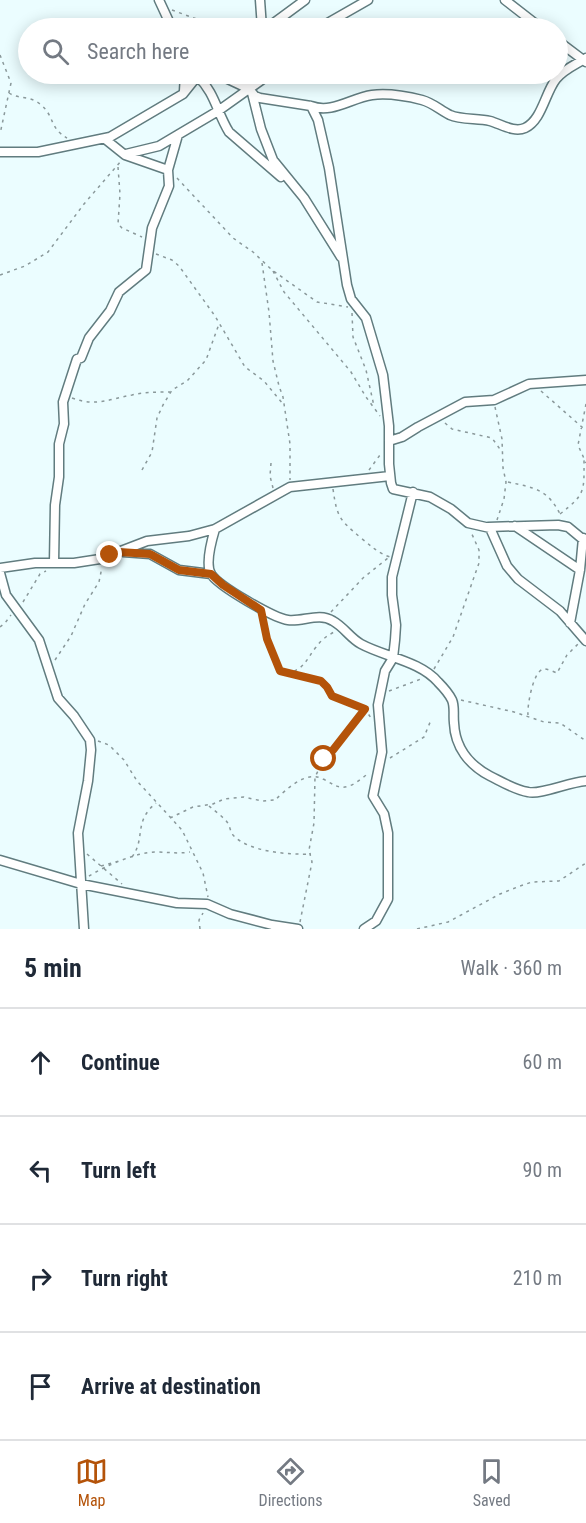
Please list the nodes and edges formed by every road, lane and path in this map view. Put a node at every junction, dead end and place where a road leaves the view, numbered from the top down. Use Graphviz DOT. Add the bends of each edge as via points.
graph roads {
  1 [pos="260,0"];
  2 [pos="305,0"];
  3 [pos="368,0"];
  4 [pos="505,0"];
  5 [pos="160,2"];
  6 [pos="167,18"];
  7 [pos="194,18"];
  8 [pos="261,18"];
  9 [pos="281,18"];
  10 [pos="336,18"];
  11 [pos="528,18"];
  12 [pos="568,47"];
  13 [pos="0,55"];
  14 [pos="585,60"];
  15 [pos="568,68"];
  16 [pos="184,84"];
  17 [pos="191,84"];
  18 [pos="206,84"];
  19 [pos="240,84"];
  20 [pos="254,84"];
  21 [pos="258,84"];
  22 [pos="554,84"];
  23 [pos="252,89"];
  24 [pos="9,93"];
  25 [pos="183,94"];
  26 [pos="311,106"];
  27 [pos="218,111"];
  28 [pos="0,134"];
  29 [pos="178,135"];
  30 [pos="105,139"];
  31 [pos="79,143"];
  32 [pos="0,152"];
  33 [pos="125,154"];
  34 [pos="117,166"];
  35 [pos="168,170"];
  36 [pos="297,190"];
  37 [pos="149,242"];
  38 [pos="262,261"];
  39 [pos="344,263"];
  40 [pos="272,270"];
  41 [pos="0,275"];
  42 [pos="219,323"];
  43 [pos="586,380"];
  44 [pos="536,382"];
  45 [pos="171,392"];
  46 [pos="66,396"];
  47 [pos="494,400"];
  48 [pos="284,405"];
  49 [pos="586,405"];
  50 [pos="374,407"];
  51 [pos="440,416"];
  52 [pos="388,426"];
  53 [pos="583,428"];
  54 [pos="389,441"];
  55 [pos="502,453"];
  56 [pos="584,459"];
  57 [pos="271,462"];
  58 [pos="586,463"];
  59 [pos="142,470"];
  60 [pos="368,471"];
  61 [pos="390,476"];
  62 [pos="332,482"];
  63 [pos="506,482"];
  64 [pos="290,487"];
  65 [pos="413,492"];
  66 [pos="275,494"];
  67 [pos="560,514"];
  68 [pos="468,523"];
  69 [pos="492,526"];
  70 [pos="515,526"];
  71 [pos="568,527"];
  72 [pos="215,529"];
  73 [pos="584,540"];
  74 [pos="119,552"];
  75 [pos="393,555"];
  76 [pos="100,559"];
  77 [pos="54,563"];
  78 [pos="0,568"];
  79 [pos="580,570"];
  80 [pos="0,573"];
  81 [pos="211,574"];
  82 [pos="17,609"];
  83 [pos="261,610"];
  84 [pos="327,618"];
  85 [pos="570,623"];
  86 [pos="0,627"];
  87 [pos="341,628"];
  88 [pos="585,640"];
  89 [pos="393,658"];
  90 [pos="48,667"];
  91 [pos="286,674"];
  92 [pos="429,674"];
  93 [pos="380,693"];
  94 [pos="370,705"];
  95 [pos="453,706"];
  96 [pos="365,709"];
  97 [pos="528,716"];
  98 [pos="431,720"];
  99 [pos="380,734"];
  100 [pos="90,740"];
  101 [pos="586,741"];
  102 [pos="379,766"];
  103 [pos="315,777"];
  104 [pos="586,781"];
  105 [pos="156,803"];
  106 [pos="208,806"];
  107 [pos="170,818"];
  108 [pos="78,845"];
  109 [pos="191,852"];
  110 [pos="311,854"];
  111 [pos="132,858"];
  112 [pos="0,860"];
  113 [pos="120,861"];
  114 [pos="586,863"];
  115 [pos="101,866"];
  116 [pos="104,869"];
  117 [pos="81,883"];
  118 [pos="136,895"];
  119 [pos="207,904"];
  120 [pos="84,929"];
  121 [pos="200,929"];
  122 [pos="298,929"];
  123 [pos="364,929"];
  124 [pos="417,929"];
  1 -- 8 [label="street"];
  2 -- 9 [label="street"];
  3 -- 10 [label="street"];
  4 -- 11 [label="street"];
  5 -- 6 [label="street"];
  5 -- 7 [label="path"];
  12 -- 14 [label="street"];
  13 -- 24 [label="path" via="10,78"];
  14 -- 15 [label="street"];
  16 -- 25 [label="street"];
  17 -- 25 [label="street"];
  18 -- 27 [label="street"];
  19 -- 23 [label="street"];
  20 -- 23 [label="street"];
  21 -- 23 [label="street"];
  22 -- 26 [label="street" via="532,124 516,130 487,120 456,117 423,100 391,96 363,97 330,108"];
  23 -- 26 [label="street" via="260,98"];
  23 -- 27 [label="street"];
  23 -- 36 [label="street" via="270,154"];
  24 -- 28 [label="path"];
  24 -- 31 [label="path" via="37,101 57,132"];
  25 -- 30 [label="street"];
  26 -- 39 [label="street" via="330,168"];
  27 -- 29 [label="street"];
  27 -- 36 [label="street" via="229,132"];
  29 -- 33 [label="street" via="153,149"];
  29 -- 35 [label="street"];
  30 -- 31 [label="street"];
  30 -- 33 [label="street"];
  31 -- 32 [label="street" via="38,152"];
  33 -- 34 [label="path"];
  33 -- 35 [label="street"];
  34 -- 37 [label="path" via="118,224"];
  34 -- 41 [label="path" via="48,252"];
  35 -- 37 [label="street" via="169,186"];
  35 -- 38 [label="path" via="233,238"];
  36 -- 39 [label="street"];
  37 -- 42 [label="path" via="155,254 179,266"];
  37 -- 46 [label="street" via="146,270 119,292 110,311 92,332 81,358 77,359"];
  38 -- 40 [label="path"];
  38 -- 48 [label="path" via="273,361"];
  39 -- 52 [label="street" via="351,299 366,318 380,364"];
  40 -- 50 [label="path" via="284,292 343,361"];
  40 -- 50 [label="path" via="317,302 351,309 353,337"];
  42 -- 45 [label="path" via="206,360"];
  42 -- 48 [label="path" via="245,368 264,381"];
  43 -- 44 [label="street"];
  44 -- 47 [label="street"];
  44 -- 53 [label="path" via="547,398"];
  45 -- 46 [label="path" via="143,393 99,403"];
  45 -- 59 [label="path" via="160,411 152,452"];
  46 -- 77 [label="street" via="59,444"];
  47 -- 51 [label="street" via="465,402"];
  47 -- 55 [label="path"];
  48 -- 64 [label="path" via="290,444"];
  49 -- 53 [label="path"];
  50 -- 52 [label="path"];
  51 -- 54 [label="street"];
  51 -- 55 [label="path" via="452,429 492,438"];
  52 -- 54 [label="street"];
  53 -- 56 [label="path" via="578,445"];
  54 -- 60 [label="path"];
  54 -- 61 [label="street"];
  55 -- 63 [label="path"];
  56 -- 58 [label="path"];
  56 -- 67 [label="path" via="584,490"];
  57 -- 66 [label="path"];
  61 -- 62 [label="street"];
  61 -- 65 [label="street" via="393,489"];
  62 -- 64 [label="street"];
  62 -- 75 [label="path" via="344,525 376,551"];
  63 -- 67 [label="path" via="542,491"];
  63 -- 69 [label="path" via="504,499"];
  64 -- 66 [label="street"];
  65 -- 68 [label="street" via="442,503"];
  65 -- 75 [label="street" via="402,540"];
  66 -- 72 [label="street"];
  67 -- 71 [label="path"];
  68 -- 69 [label="street"];
  68 -- 92 [label="path" via="479,550 479,563 453,637"];
  69 -- 70 [label="street"];
  69 -- 85 [label="street" via="507,566"];
  70 -- 71 [label="street"];
  70 -- 79 [label="street"];
  71 -- 73 [label="street"];
  72 -- 74 [label="street" via="147,541"];
  72 -- 81 [label="street" via="210,545"];
  73 -- 79 [label="street"];
  74 -- 76 [label="street"];
  74 -- 81 [label="street" via="150,554 179,570"];
  75 -- 84 [label="path" via="363,578"];
  75 -- 89 [label="street"];
  76 -- 77 [label="street"];
  76 -- 90 [label="path" via="99,582 71,636"];
  77 -- 78 [label="street"];
  77 -- 82 [label="path" via="40,574"];
  79 -- 85 [label="street"];
  80 -- 82 [label="street" via="6,595"];
  81 -- 83 [label="street"];
  82 -- 86 [label="path"];
  82 -- 90 [label="street" via="39,640"];
  83 -- 84 [label="street" via="288,620"];
  83 -- 91 [label="path" via="276,666"];
  84 -- 87 [label="street"];
  85 -- 88 [label="street"];
  87 -- 89 [label="street" via="354,640"];
  87 -- 91 [label="path" via="318,644 302,667"];
  88 -- 97 [label="path" via="567,655 557,673 541,670 530,693"];
  89 -- 92 [label="street"];
  89 -- 93 [label="street"];
  90 -- 100 [label="street" via="58,698"];
  91 -- 96 [label="path" via="321,681 332,696"];
  92 -- 93 [label="path"];
  92 -- 95 [label="street"];
  93 -- 99 [label="street"];
  94 -- 96 [label="path"];
  95 -- 97 [label="path" via="465,700"];
  95 -- 104 [label="street" via="460,748 471,763 489,776 534,793"];
  96 -- 99 [label="path"];
  96 -- 103 [label="path" via="324,759"];
  97 -- 101 [label="path" via="564,725"];
  98 -- 102 [label="path" via="424,737"];
  99 -- 102 [label="street"];
  100 -- 105 [label="path" via="109,745"];
  100 -- 108 [label="street"];
  102 -- 103 [label="path" via="349,786 334,786"];
  102 -- 123 [label="street" via="374,796 388,833 388,899 376,921"];
  103 -- 106 [label="path" via="297,782 275,800 235,797"];
  103 -- 110 [label="path"];
  105 -- 107 [label="path"];
  105 -- 111 [label="path" via="142,820 139,845"];
  106 -- 107 [label="path" via="193,807"];
  106 -- 110 [label="path" via="242,842 289,855"];
  107 -- 109 [label="path" via="182,830"];
  108 -- 115 [label="path"];
  108 -- 117 [label="street"];
  109 -- 111 [label="path" via="157,852"];
  109 -- 119 [label="path" via="203,873"];
  110 -- 122 [label="path"];
  111 -- 113 [label="path"];
  112 -- 117 [label="street"];
  113 -- 115 [label="path"];
  113 -- 116 [label="path"];
  114 -- 124 [label="path" via="559,881 520,885 448,922"];
  115 -- 116 [label="path"];
  116 -- 117 [label="path"];
  116 -- 118 [label="path"];
  117 -- 118 [label="street"];
  117 -- 120 [label="street"];
  118 -- 119 [label="street"];
  119 -- 121 [label="path"];
  119 -- 122 [label="street" via="230,914"];
}
